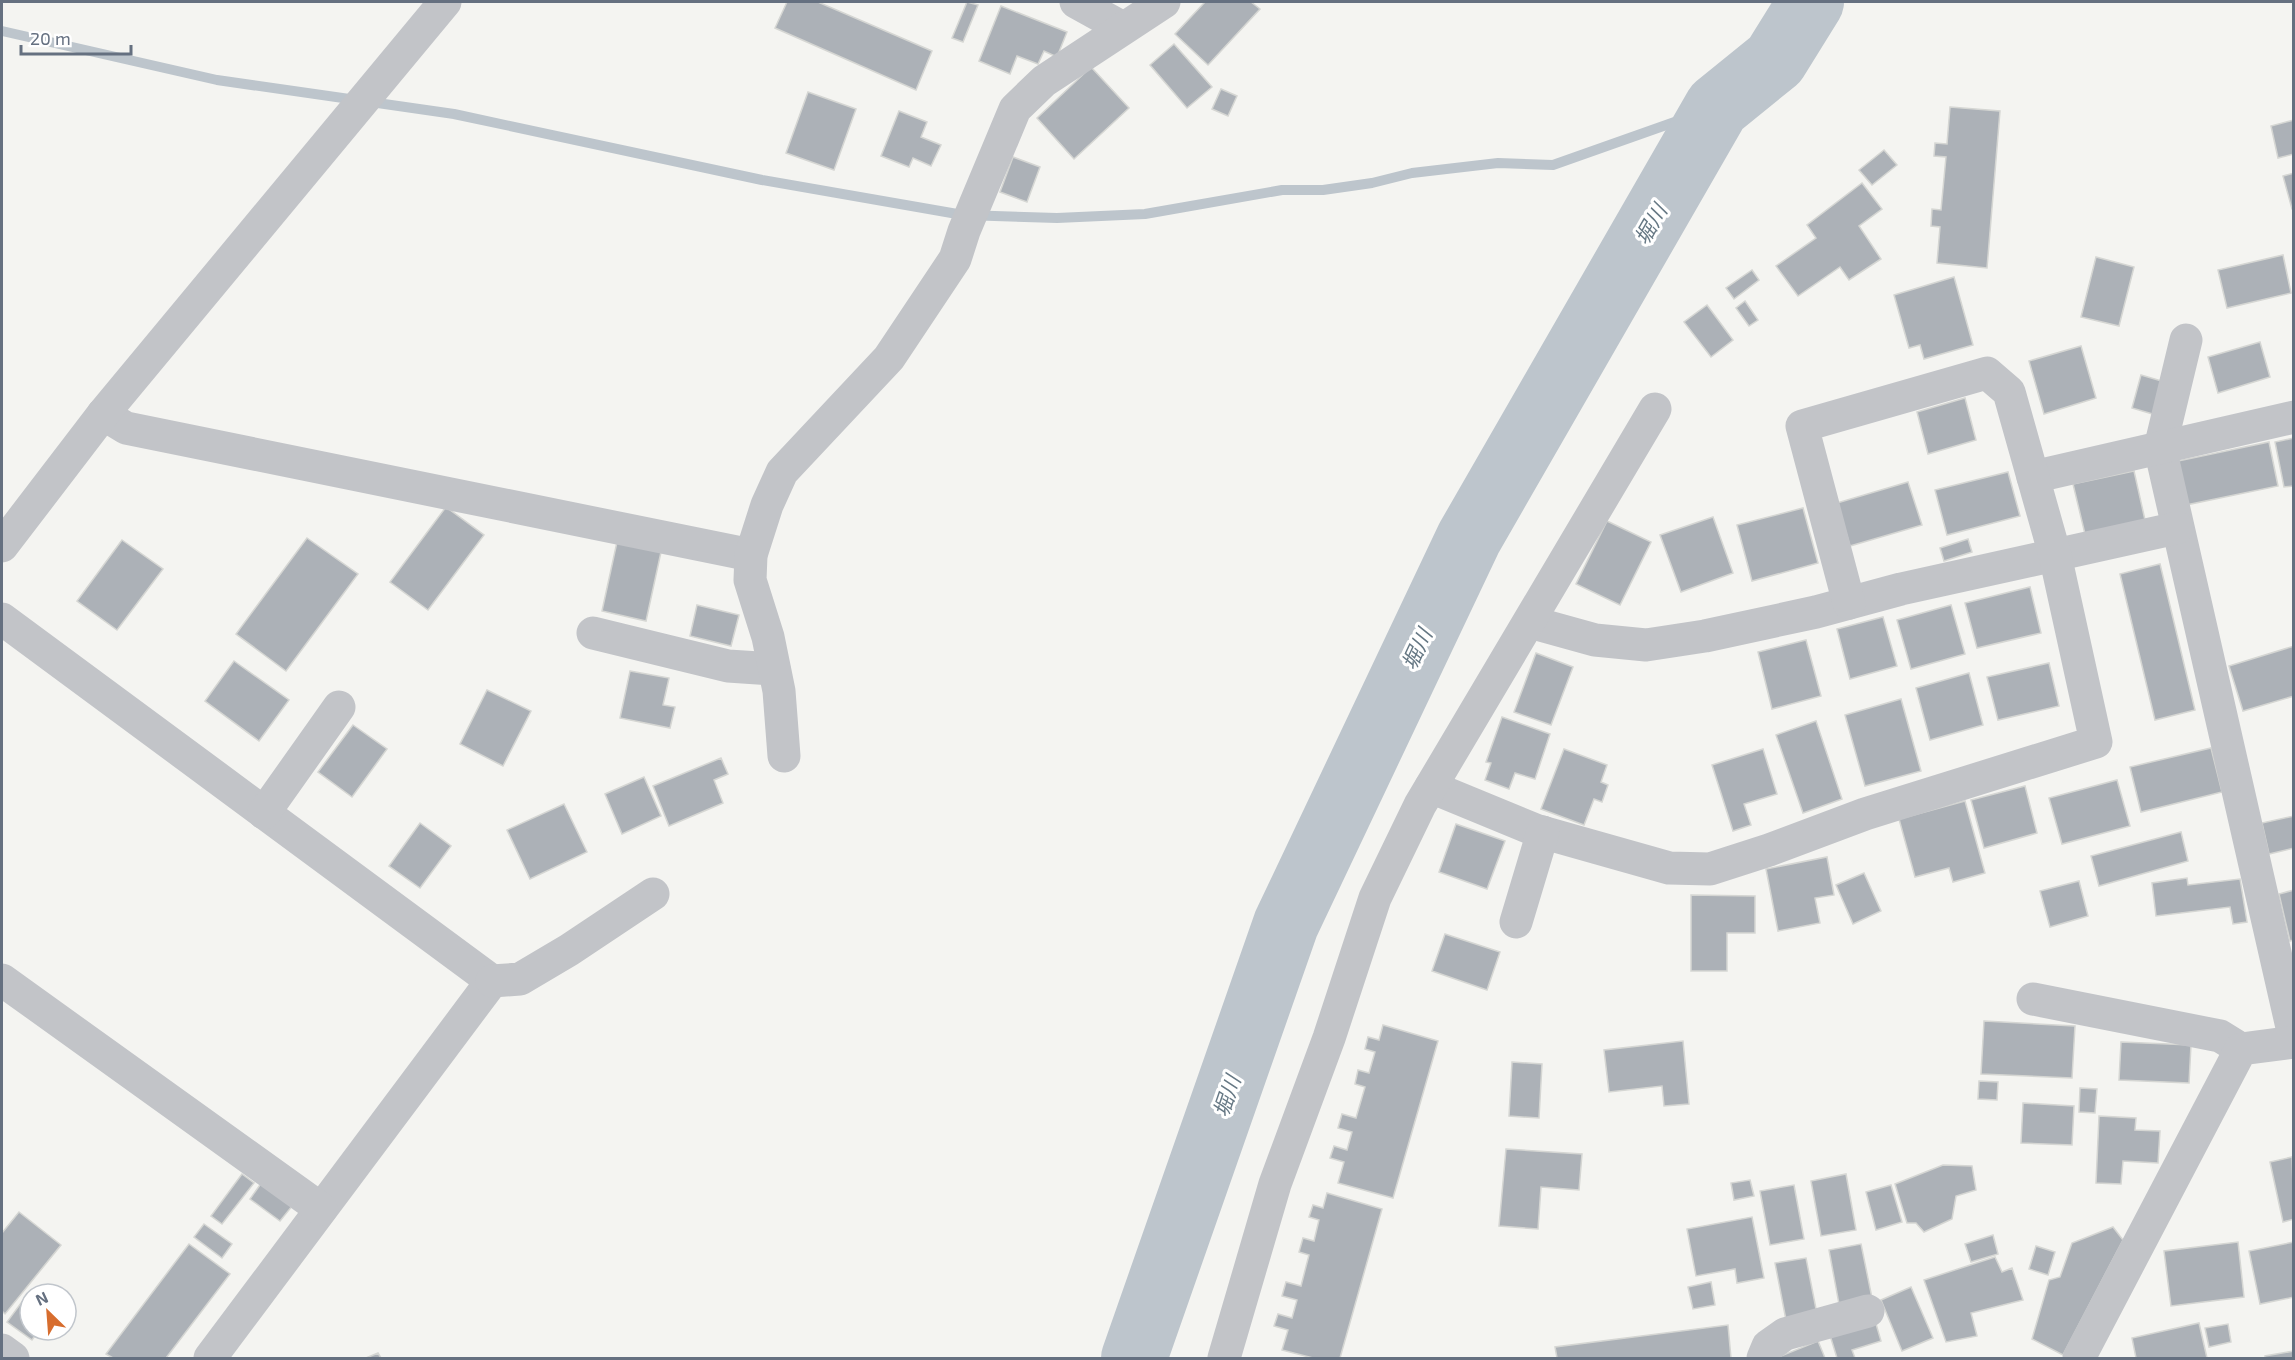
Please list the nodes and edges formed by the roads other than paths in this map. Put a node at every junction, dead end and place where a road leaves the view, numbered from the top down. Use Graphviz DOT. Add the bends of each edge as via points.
graph roads {
  1 [pos="445,2"];
  2 [pos="1076,2"];
  3 [pos="1164,2"];
  4 [pos="1123,28"];
  5 [pos="2186,340"];
  6 [pos="1655,409"];
  7 [pos="103,414"];
  8 [pos="2294,417"];
  9 [pos="2160,448"];
  10 [pos="2033,477"];
  11 [pos="2177,528"];
  12 [pos="2,546"];
  13 [pos="751,555"];
  14 [pos="2055,555"];
  15 [pos="1849,603"];
  16 [pos="2,619"];
  17 [pos="1530,622"];
  18 [pos="593,633"];
  19 [pos="774,669"];
  20 [pos="339,707"];
  21 [pos="784,756"];
  22 [pos="1431,787"];
  23 [pos="264,813"];
  24 [pos="1543,832"];
  25 [pos="652,894"];
  26 [pos="1516,922"];
  27 [pos="2,980"];
  28 [pos="492,981"];
  29 [pos="2033,999"];
  30 [pos="2294,1036"];
  31 [pos="2294,1042"];
  32 [pos="2241,1049"];
  33 [pos="321,1209"];
  34 [pos="1868,1311"];
  35 [pos="2,1350"];
  36 [pos="13,1359"];
  37 [pos="210,1359"];
  38 [pos="1224,1359"];
  39 [pos="1763,1359"];
  40 [pos="2079,1359"];
  1 -- 7 [label="street"];
  2 -- 4 [label="street"];
  3 -- 4 [label="street"];
  4 -- 13 [label="street" via="1044,81 1015,109 955,259 890,358 782,472"];
  5 -- 9 [label="street"];
  6 -- 17 [label="street"];
  7 -- 12 [label="street"];
  7 -- 13 [label="street" via="126,428"];
  8 -- 9 [label="street"];
  9 -- 10 [label="street"];
  9 -- 11 [label="street"];
  10 -- 14 [label="street"];
  10 -- 15 [label="street" via="2009,392 1987,373 1802,426"];
  11 -- 14 [label="street"];
  11 -- 30 [label="street"];
  13 -- 19 [label="street" via="750,580"];
  14 -- 15 [label="street"];
  14 -- 24 [label="street" via="2096,742 1865,814 1710,869 1669,868"];
  15 -- 17 [label="street" via="1705,636 1646,645 1595,640"];
  16 -- 23 [label="street"];
  17 -- 22 [label="street"];
  18 -- 19 [label="street" via="728,666"];
  19 -- 21 [label="street"];
  20 -- 23 [label="street"];
  22 -- 24 [label="street"];
  22 -- 38 [label="street" via="1375,898 1275,1184"];
  23 -- 28 [label="street"];
  24 -- 26 [label="street"];
  25 -- 28 [label="street" via="520,980"];
  27 -- 33 [label="street"];
  28 -- 33 [label="street"];
  29 -- 32 [label="street" via="2220,1036"];
  31 -- 32 [label="street"];
  32 -- 40 [label="street"];
  33 -- 37 [label="street"];
  34 -- 39 [label="street" via="1785,1334 1768,1346"];
  35 -- 36 [label="street"];
}
